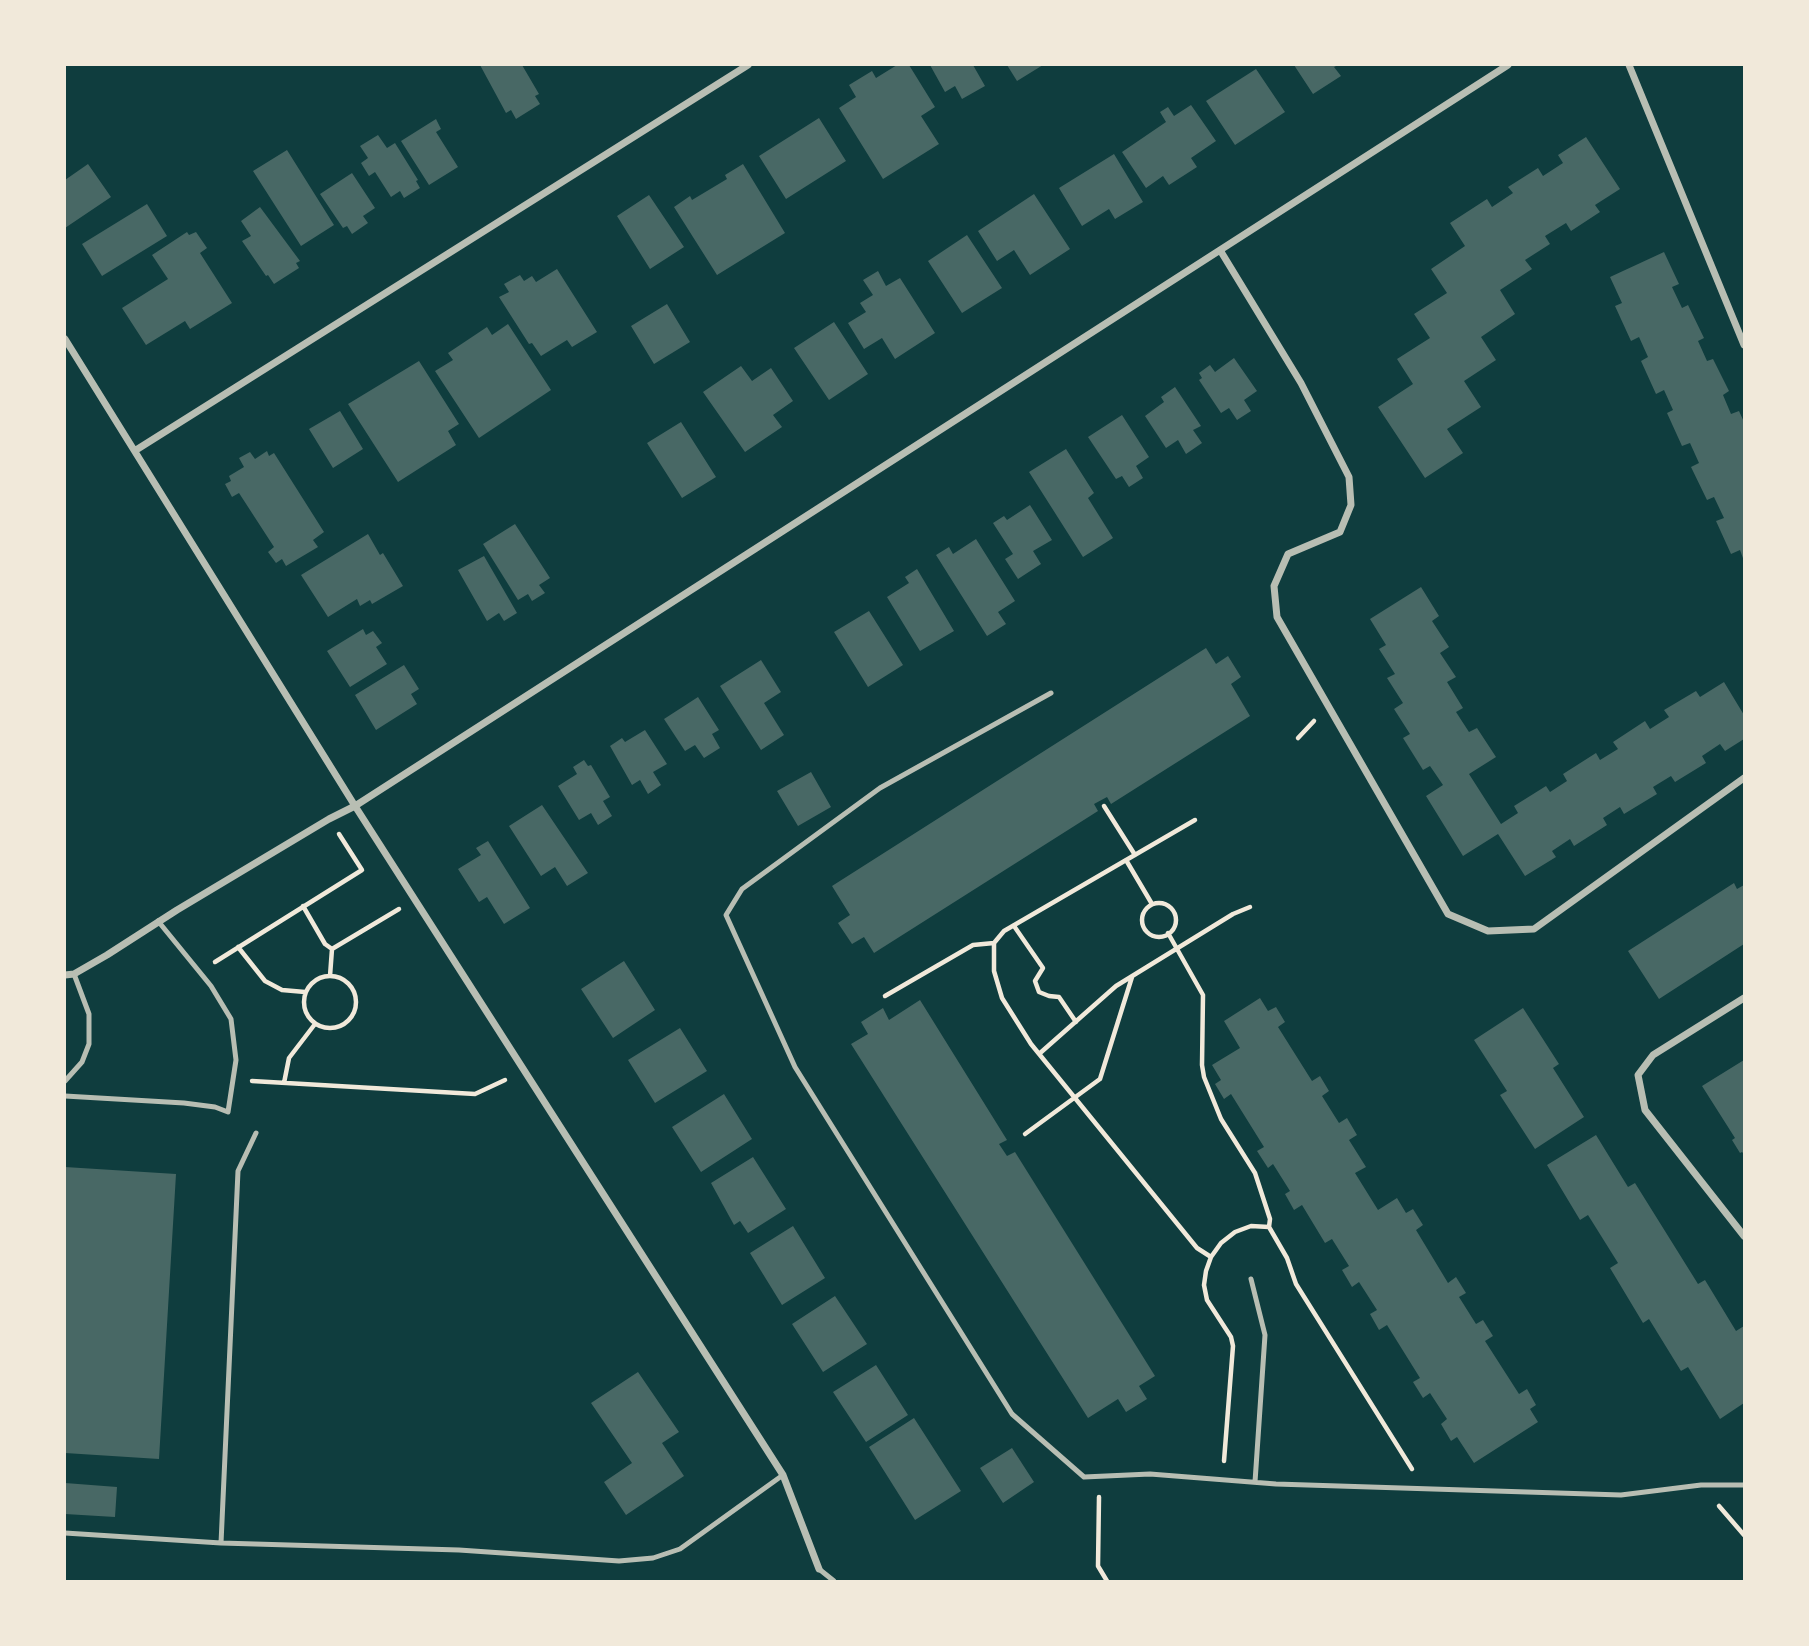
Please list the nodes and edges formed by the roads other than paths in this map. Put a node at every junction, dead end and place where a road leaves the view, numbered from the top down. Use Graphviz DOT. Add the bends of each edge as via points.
graph roads {
  1 [pos="748,65"];
  2 [pos="1508,65"];
  3 [pos="1629,65"];
  4 [pos="1220,250"];
  5 [pos="65,339"];
  6 [pos="1744,345"];
  7 [pos="135,450"];
  8 [pos="1051,693"];
  9 [pos="1744,778"];
  10 [pos="355,806"];
  11 [pos="158,922"];
  12 [pos="69,974"];
  13 [pos="1744,998"];
  14 [pos="65,1081"];
  15 [pos="65,1096"];
  16 [pos="256,1133"];
  17 [pos="1744,1236"];
  18 [pos="1251,1279"];
  19 [pos="783,1475"];
  20 [pos="1255,1482"];
  21 [pos="1744,1485"];
  22 [pos="65,1533"];
  23 [pos="221,1543"];
  24 [pos="819,1569"];
  25 [pos="834,1581"];
  1 -- 7 [label="street"];
  2 -- 4 [label="street"];
  3 -- 6 [label="street"];
  4 -- 9 [label="street" via="1301,383 1349,477 1352,505 1340,532 1288,554 1274,586 1278,617 1448,914 1488,931 1534,929"];
  4 -- 10 [label="street"];
  5 -- 7 [label="street"];
  7 -- 10 [label="street"];
  8 -- 20 [label="lane" via="880,788 742,889 726,915 795,1067 1012,1414 1084,1477 1150,1474"];
  10 -- 11 [label="street"];
  10 -- 19 [label="street"];
  11 -- 12 [label="street"];
  11 -- 15 [label="lane" via="231,1019 236,1060 228,1112 184,1103"];
  12 -- 14 [label="lane" via="89,1014 89,1044 82,1062"];
  13 -- 17 [label="street" via="1653,1055 1638,1075 1646,1110"];
  16 -- 23 [label="lane" via="238,1171"];
  18 -- 20 [label="lane" via="1265,1335"];
  19 -- 23 [label="lane" via="680,1549 653,1558 619,1561 437,1549"];
  19 -- 24 [label="street"];
  20 -- 21 [label="lane" via="1621,1495 1700,1485"];
  22 -- 23 [label="lane"];
  24 -- 25 [label="lane"];
}
